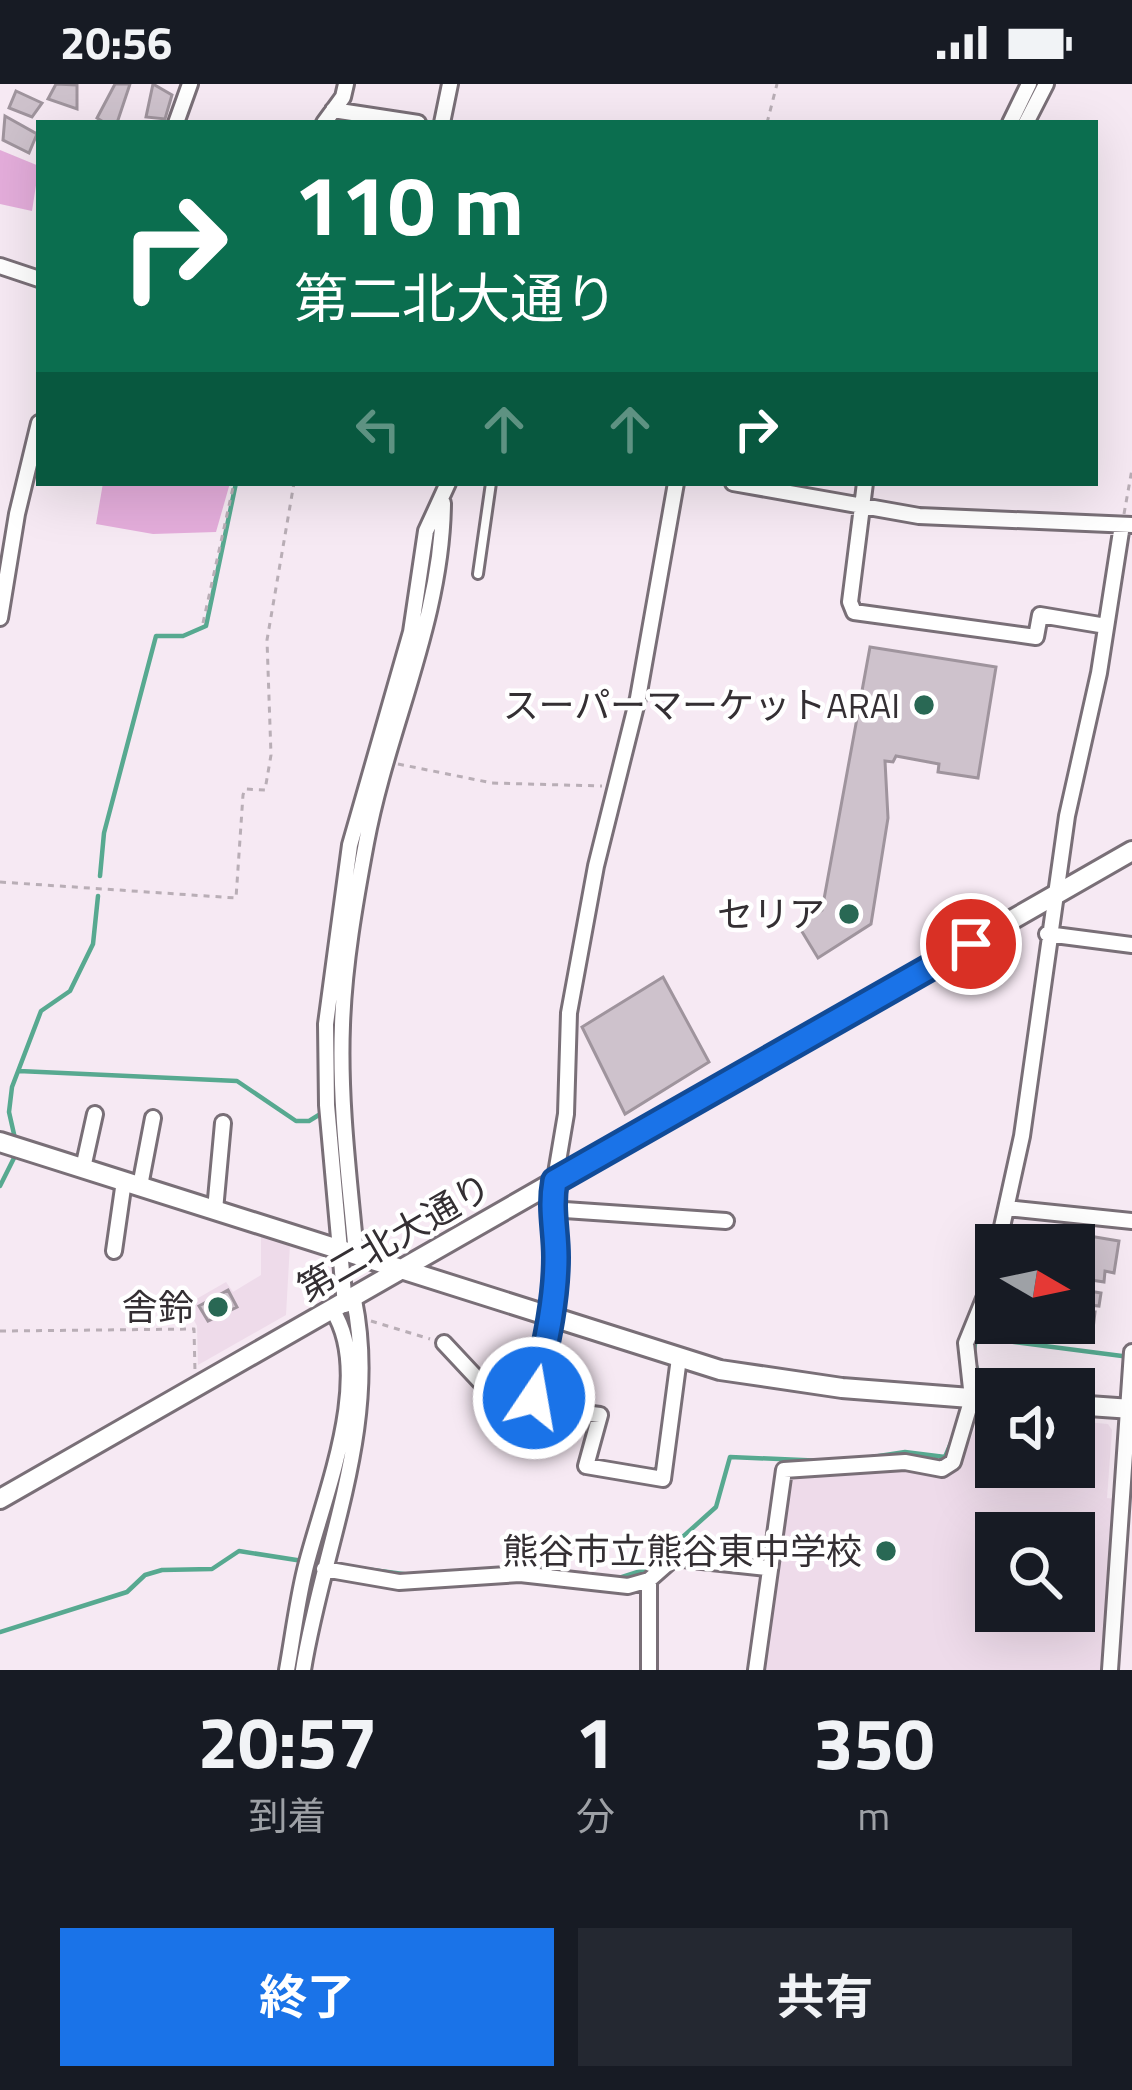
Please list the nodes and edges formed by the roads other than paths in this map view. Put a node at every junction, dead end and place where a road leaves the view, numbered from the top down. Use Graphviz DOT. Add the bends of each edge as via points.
graph roads {
  1 [pos="190,84"];
  2 [pos="346,84"];
  3 [pos="450,84"];
  4 [pos="1030,84"];
  5 [pos="1046,84"];
  6 [pos="328,117"];
  7 [pos="177,120"];
  8 [pos="373,120"];
  9 [pos="443,120"];
  10 [pos="1012,120"];
  11 [pos="1028,120"];
  12 [pos="0,266"];
  13 [pos="36,278"];
  14 [pos="36,435"];
  15 [pos="491,486"];
  16 [pos="675,486"];
  17 [pos="753,486"];
  18 [pos="865,486"];
  19 [pos="446,489"];
  20 [pos="863,504"];
  21 [pos="0,511"];
  22 [pos="16,514"];
  23 [pos="1127,525"];
  24 [pos="478,574"];
  25 [pos="0,618"];
  26 [pos="1106,626"];
  27 [pos="358,847"];
  28 [pos="1132,851"];
  29 [pos="1054,896"];
  30 [pos="1047,934"];
  31 [pos="1132,945"];
  32 [pos="95,1114"];
  33 [pos="153,1118"];
  34 [pos="224,1124"];
  35 [pos="11,1145"];
  36 [pos="83,1168"];
  37 [pos="555,1181"];
  38 [pos="132,1184"];
  39 [pos="1007,1208"];
  40 [pos="550,1209"];
  41 [pos="215,1210"];
  42 [pos="726,1221"];
  43 [pos="1132,1221"];
  44 [pos="1003,1224"];
  45 [pos="114,1251"];
  46 [pos="346,1251"];
  47 [pos="404,1269"];
  48 [pos="347,1308"];
  49 [pos="551,1316"];
  50 [pos="975,1317"];
  51 [pos="444,1343"];
  52 [pos="1132,1352"];
  53 [pos="679,1358"];
  54 [pos="534,1398"];
  55 [pos="972,1398"];
  56 [pos="975,1398"];
  57 [pos="1095,1406"];
  58 [pos="1130,1409"];
  59 [pos="0,1499"];
  60 [pos="1127,1504"];
  61 [pos="327,1521"];
  62 [pos="325,1564"];
  63 [pos="767,1568"];
  64 [pos="649,1580"];
  65 [pos="287,1670"];
  66 [pos="303,1670"];
  67 [pos="649,1670"];
  68 [pos="755,1670"];
  69 [pos="1111,1670"];
  1 -- 7 [label="street"];
  2 -- 6 [label="street"];
  3 -- 9 [label="street"];
  4 -- 10 [label="street"];
  5 -- 11 [label="street"];
  6 -- 8 [label="street"];
  12 -- 13 [label="street"];
  14 -- 22 [label="street"];
  15 -- 24 [label="lane"];
  16 -- 37 [label="street" via="569,1013"];
  17 -- 20 [label="street"];
  18 -- 20 [label="street"];
  19 -- 27 [label="street" via="423,634"];
  19 -- 27 [label="street" via="426,531 411,632"];
  20 -- 23 [label="street" via="920,516"];
  20 -- 26 [label="street" via="854,612 1036,638 1040,615"];
  21 -- 22 [label="street"];
  22 -- 25 [label="street"];
  23 -- 26 [label="street"];
  26 -- 29 [label="street"];
  27 -- 46 [label="street" via="342,1024"];
  28 -- 29 [label="street, 第二北大通り"];
  29 -- 30 [label="street"];
  29 -- 37 [label="street, 第二北大通り"];
  30 -- 31 [label="street"];
  30 -- 39 [label="street"];
  32 -- 36 [label="street"];
  33 -- 38 [label="street"];
  34 -- 41 [label="street"];
  35 -- 36 [label="street"];
  36 -- 38 [label="street"];
  37 -- 40 [label="street"];
  37 -- 47 [label="street, 第二北大通り"];
  38 -- 41 [label="street"];
  38 -- 45 [label="street"];
  39 -- 43 [label="street"];
  39 -- 44 [label="street"];
  40 -- 42 [label="street"];
  40 -- 49 [label="street"];
  41 -- 46 [label="street"];
  46 -- 47 [label="street"];
  46 -- 48 [label="street"];
  47 -- 48 [label="street, 第二北大通り"];
  47 -- 49 [label="street"];
  48 -- 59 [label="street, 第二北大通り"];
  48 -- 61 [label="street" via="346,1394"];
  48 -- 61 [label="street" via="363,1353 361,1406"];
  49 -- 53 [label="street"];
  49 -- 54 [label="street"];
  50 -- 55 [label="street" via="966,1343"];
  51 -- 54 [label="street" via="488,1389"];
  52 -- 58 [label="street"];
  53 -- 54 [label="street" via="662,1479 586,1466 600,1415 542,1408"];
  53 -- 55 [label="street" via="747,1377"];
  55 -- 56 [label="street"];
  55 -- 63 [label="street" via="953,1462 942,1469 905,1462 784,1470"];
  57 -- 58 [label="street"];
  58 -- 60 [label="street"];
  60 -- 69 [label="street"];
  61 -- 62 [label="street"];
  61 -- 65 [label="street" via="305,1571"];
  62 -- 64 [label="street" via="399,1582 520,1574 628,1586"];
  62 -- 66 [label="street"];
  63 -- 64 [label="street" via="674,1558"];
  63 -- 68 [label="street"];
  64 -- 67 [label="street"];
}
